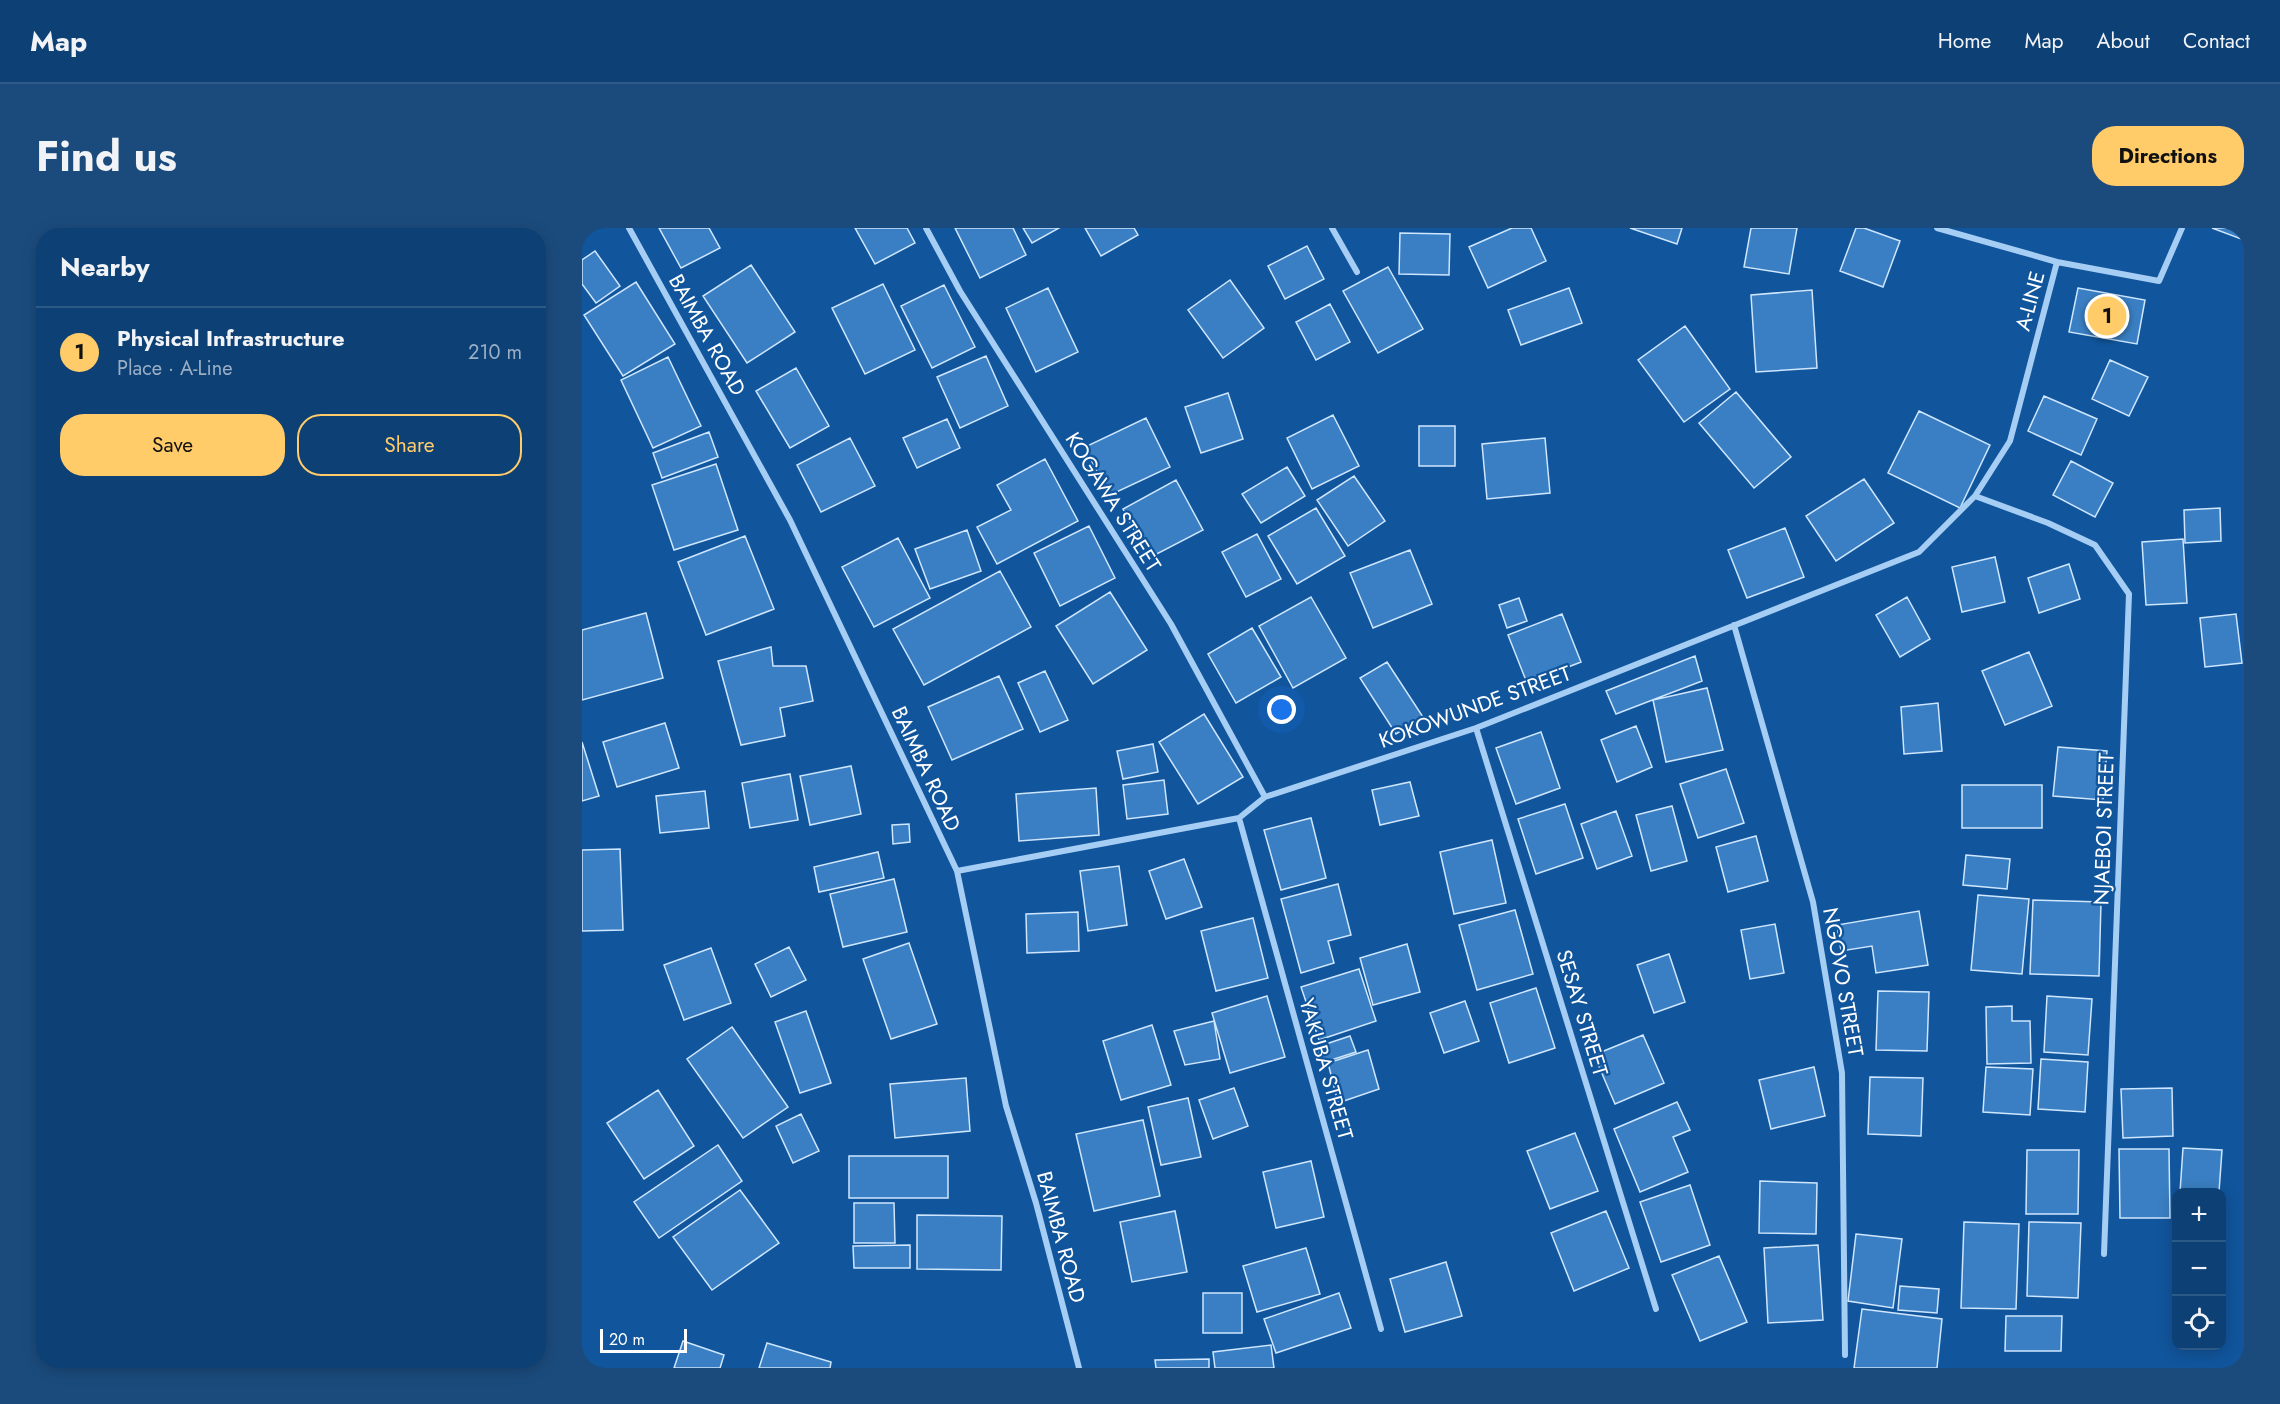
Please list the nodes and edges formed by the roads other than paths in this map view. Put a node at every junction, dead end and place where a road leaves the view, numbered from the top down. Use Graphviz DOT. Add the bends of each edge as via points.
graph roads {
  1 [pos="629,228"];
  2 [pos="926,228"];
  3 [pos="1332,228"];
  4 [pos="1937,228"];
  5 [pos="2182,228"];
  6 [pos="2057,262"];
  7 [pos="1357,272"];
  8 [pos="1975,496"];
  9 [pos="1734,625"];
  10 [pos="1476,728"];
  11 [pos="1265,797"];
  12 [pos="1239,818"];
  13 [pos="957,871"];
  14 [pos="2104,1254"];
  15 [pos="1656,1309"];
  16 [pos="1381,1329"];
  17 [pos="1845,1355"];
  18 [pos="1079,1368"];
  1 -- 13 [label="street, BAIMBA ROAD" via="790,520"];
  2 -- 11 [label="street, KOGAWA STREET" via="960,291 1171,624"];
  3 -- 7 [label="street"];
  4 -- 6 [label="street"];
  5 -- 6 [label="street, A-LINE" via="2159,281"];
  6 -- 8 [label="street, A-LINE" via="2010,441"];
  8 -- 9 [label="street, KOKOWUNDE STREET" via="1919,552"];
  8 -- 14 [label="street, NJAEBOI STREET" via="2095,545 2129,594"];
  9 -- 10 [label="street, KOKOWUNDE STREET"];
  9 -- 17 [label="street, NGOVO STREET" via="1813,902 1842,1073"];
  10 -- 11 [label="street, KOKOWUNDE STREET"];
  10 -- 15 [label="street, SESAY STREET"];
  11 -- 12 [label="street, KOKOWUNDE STREET"];
  12 -- 13 [label="street, KOKOWUNDE STREET"];
  12 -- 16 [label="street, YAKUBA STREET"];
  13 -- 18 [label="street, BAIMBA ROAD" via="1006,1106"];
}
